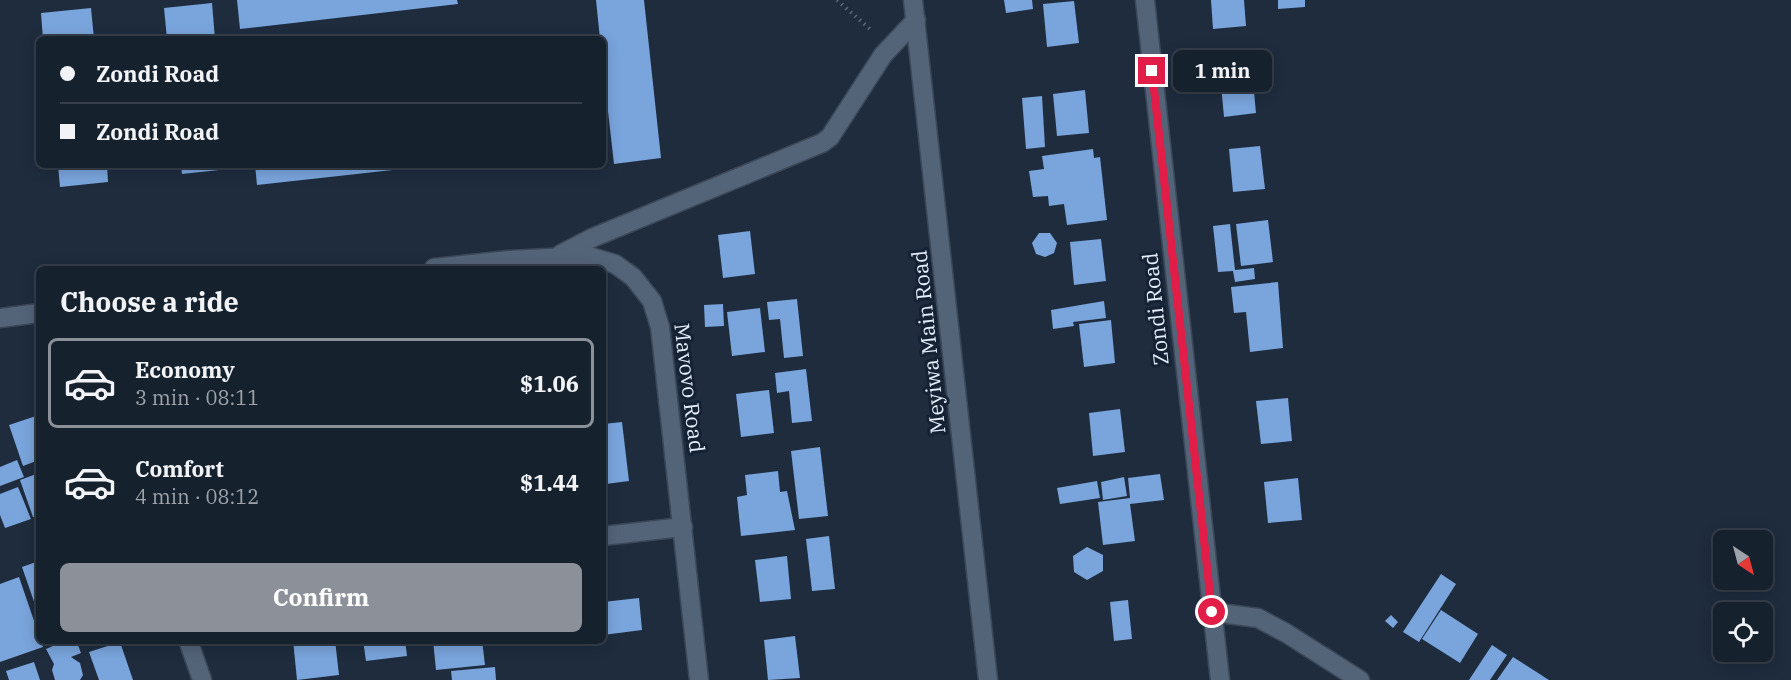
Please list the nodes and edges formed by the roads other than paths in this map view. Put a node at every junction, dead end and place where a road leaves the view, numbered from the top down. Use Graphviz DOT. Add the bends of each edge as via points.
graph roads {
  1 [pos="913,0"];
  2 [pos="1144,0"];
  3 [pos="915,20"];
  4 [pos="555,258"];
  5 [pos="458,266"];
  6 [pos="36,313"];
  7 [pos="0,318"];
  8 [pos="683,526"];
  9 [pos="606,536"];
  10 [pos="1212,612"];
  11 [pos="189,644"];
  12 [pos="202,680"];
  13 [pos="699,680"];
  14 [pos="988,680"];
  15 [pos="1220,680"];
  16 [pos="1360,680"];
  1 -- 3 [label="street, Meyiwa Main Road"];
  2 -- 10 [label="street, Zondi Road"];
  3 -- 4 [label="street" via="883,55 830,137 822,143 592,237"];
  3 -- 14 [label="street, Meyiwa Main Road"];
  4 -- 5 [label="street, Mavovo Road"];
  4 -- 8 [label="street, Mavovo Road" via="588,256 615,264 633,277 652,301 660,327"];
  6 -- 7 [label="street"];
  8 -- 9 [label="street"];
  8 -- 13 [label="street, Mavovo Road"];
  10 -- 15 [label="street, Zondi Road"];
  10 -- 16 [label="street" via="1258,618"];
  11 -- 12 [label="street"];
}
